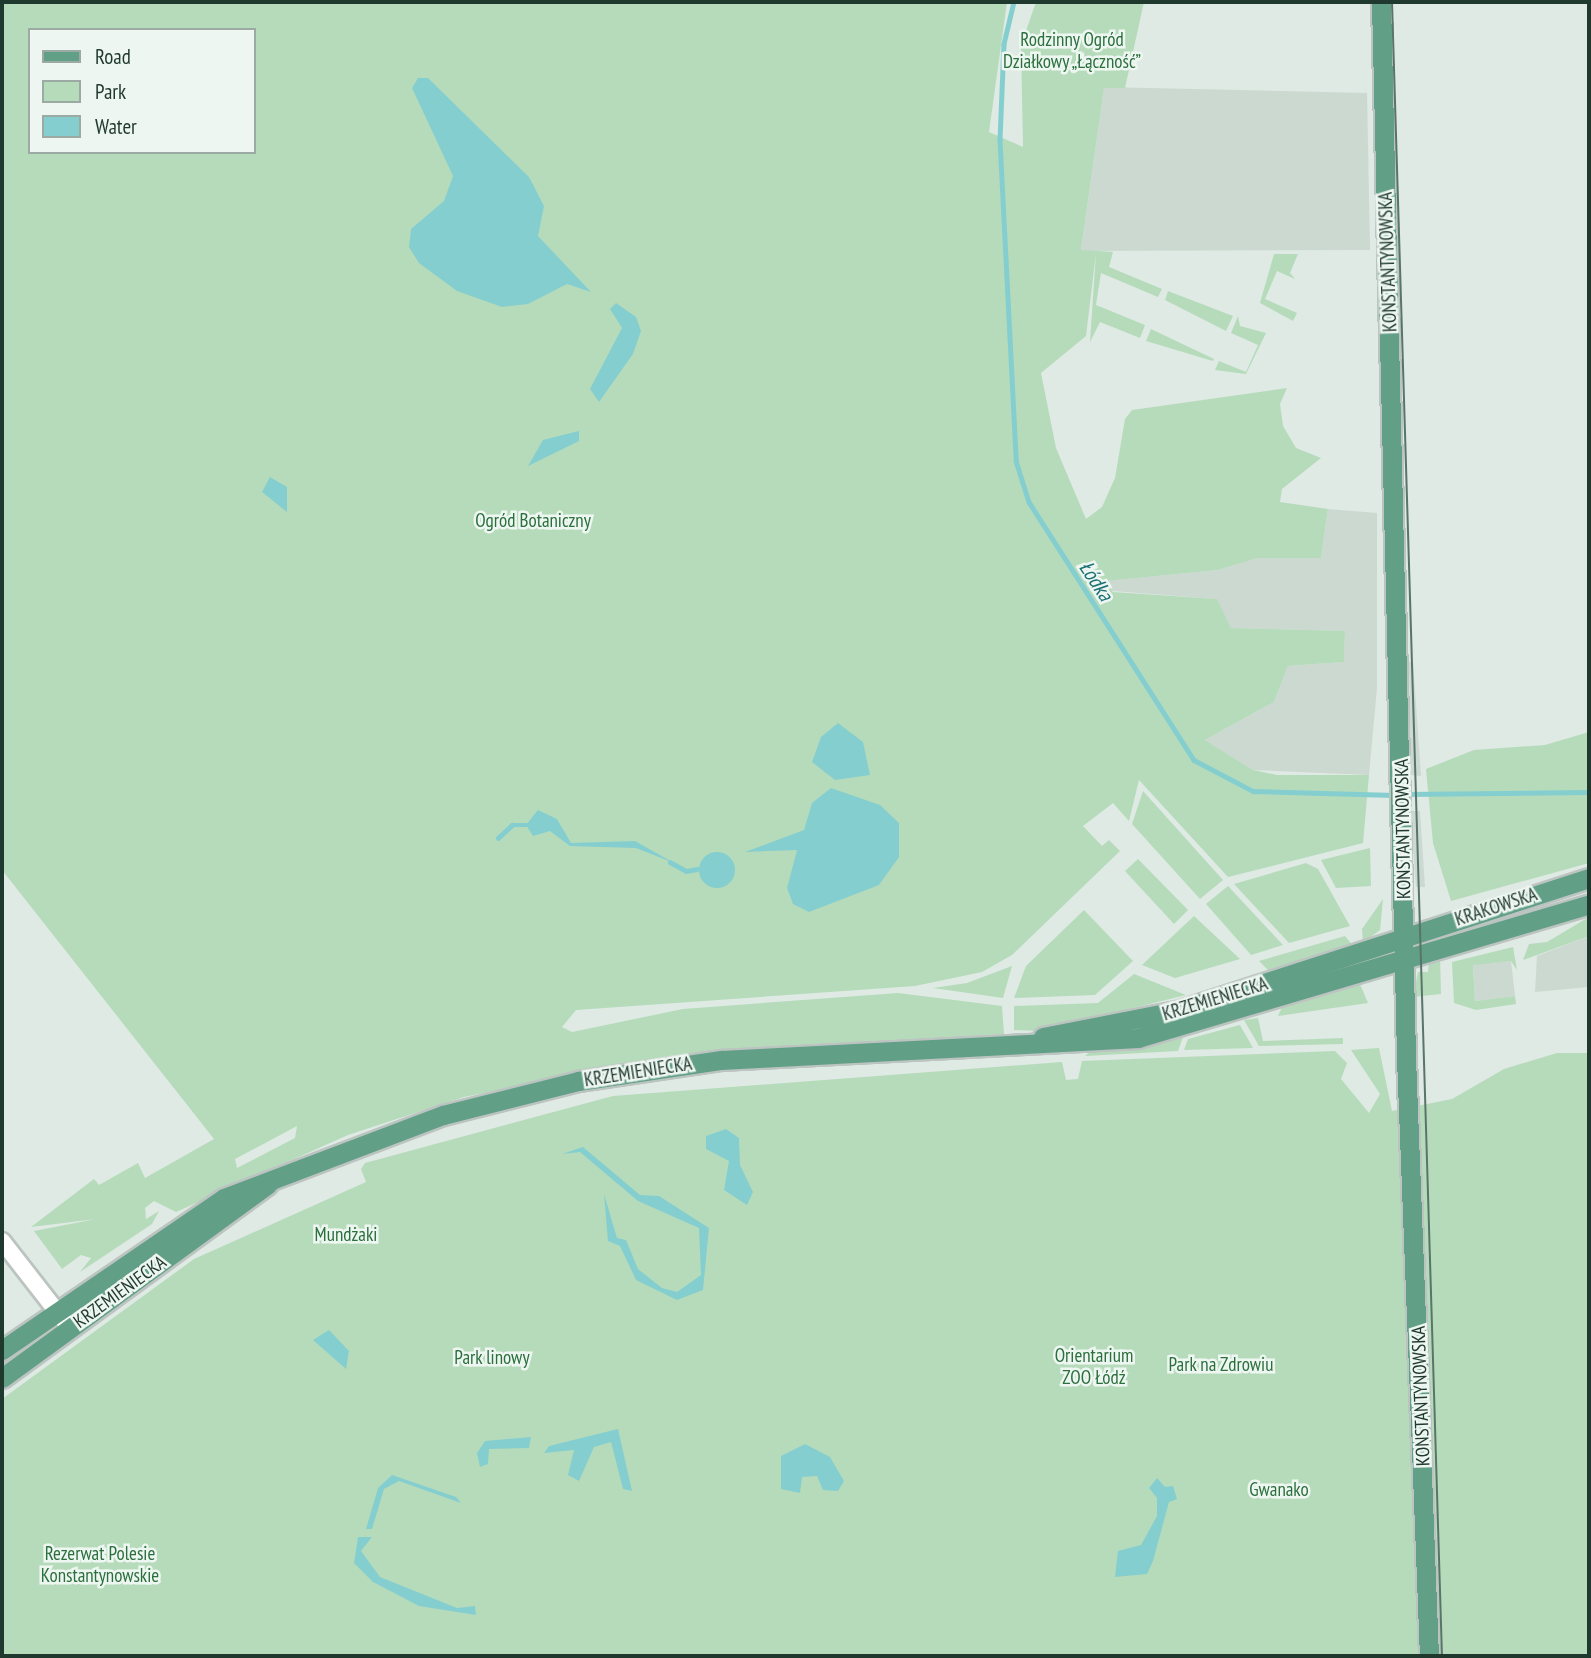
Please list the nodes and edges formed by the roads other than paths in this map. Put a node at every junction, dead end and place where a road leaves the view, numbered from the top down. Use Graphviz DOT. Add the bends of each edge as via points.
graph roads {
  1 [pos="1381,2"];
  2 [pos="1589,878"];
  3 [pos="1589,904"];
  4 [pos="1404,938"];
  5 [pos="1404,961"];
  6 [pos="1022,1043"];
  7 [pos="271,1181"];
  8 [pos="2,1241"];
  9 [pos="55,1309"];
  10 [pos="69,1329"];
  11 [pos="2,1350"];
  12 [pos="2,1378"];
  13 [pos="1429,1656"];
  1 -- 4 [label="main road, KONSTANTYNOWSKA"];
  2 -- 4 [label="main road, KRAKOWSKA"];
  3 -- 5 [label="main road, KRAKOWSKA"];
  4 -- 5 [label="main road, KONSTANTYNOWSKA"];
  4 -- 6 [label="main road, KRZEMIENIECKA" via="1146,1020"];
  5 -- 6 [label="main road, KRZEMIENIECKA" via="1138,1038"];
  5 -- 13 [label="main road, KONSTANTYNOWSKA"];
  6 -- 7 [label="main road, KRZEMIENIECKA" via="721,1060 609,1075 430,1119"];
  7 -- 9 [label="main road, KRZEMIENIECKA" via="224,1198"];
  7 -- 10 [label="main road, KRZEMIENIECKA"];
  8 -- 9 [label="street"];
  9 -- 10 [label="street"];
  9 -- 11 [label="main road, KRZEMIENIECKA"];
  10 -- 12 [label="main road, KRZEMIENIECKA"];
}
